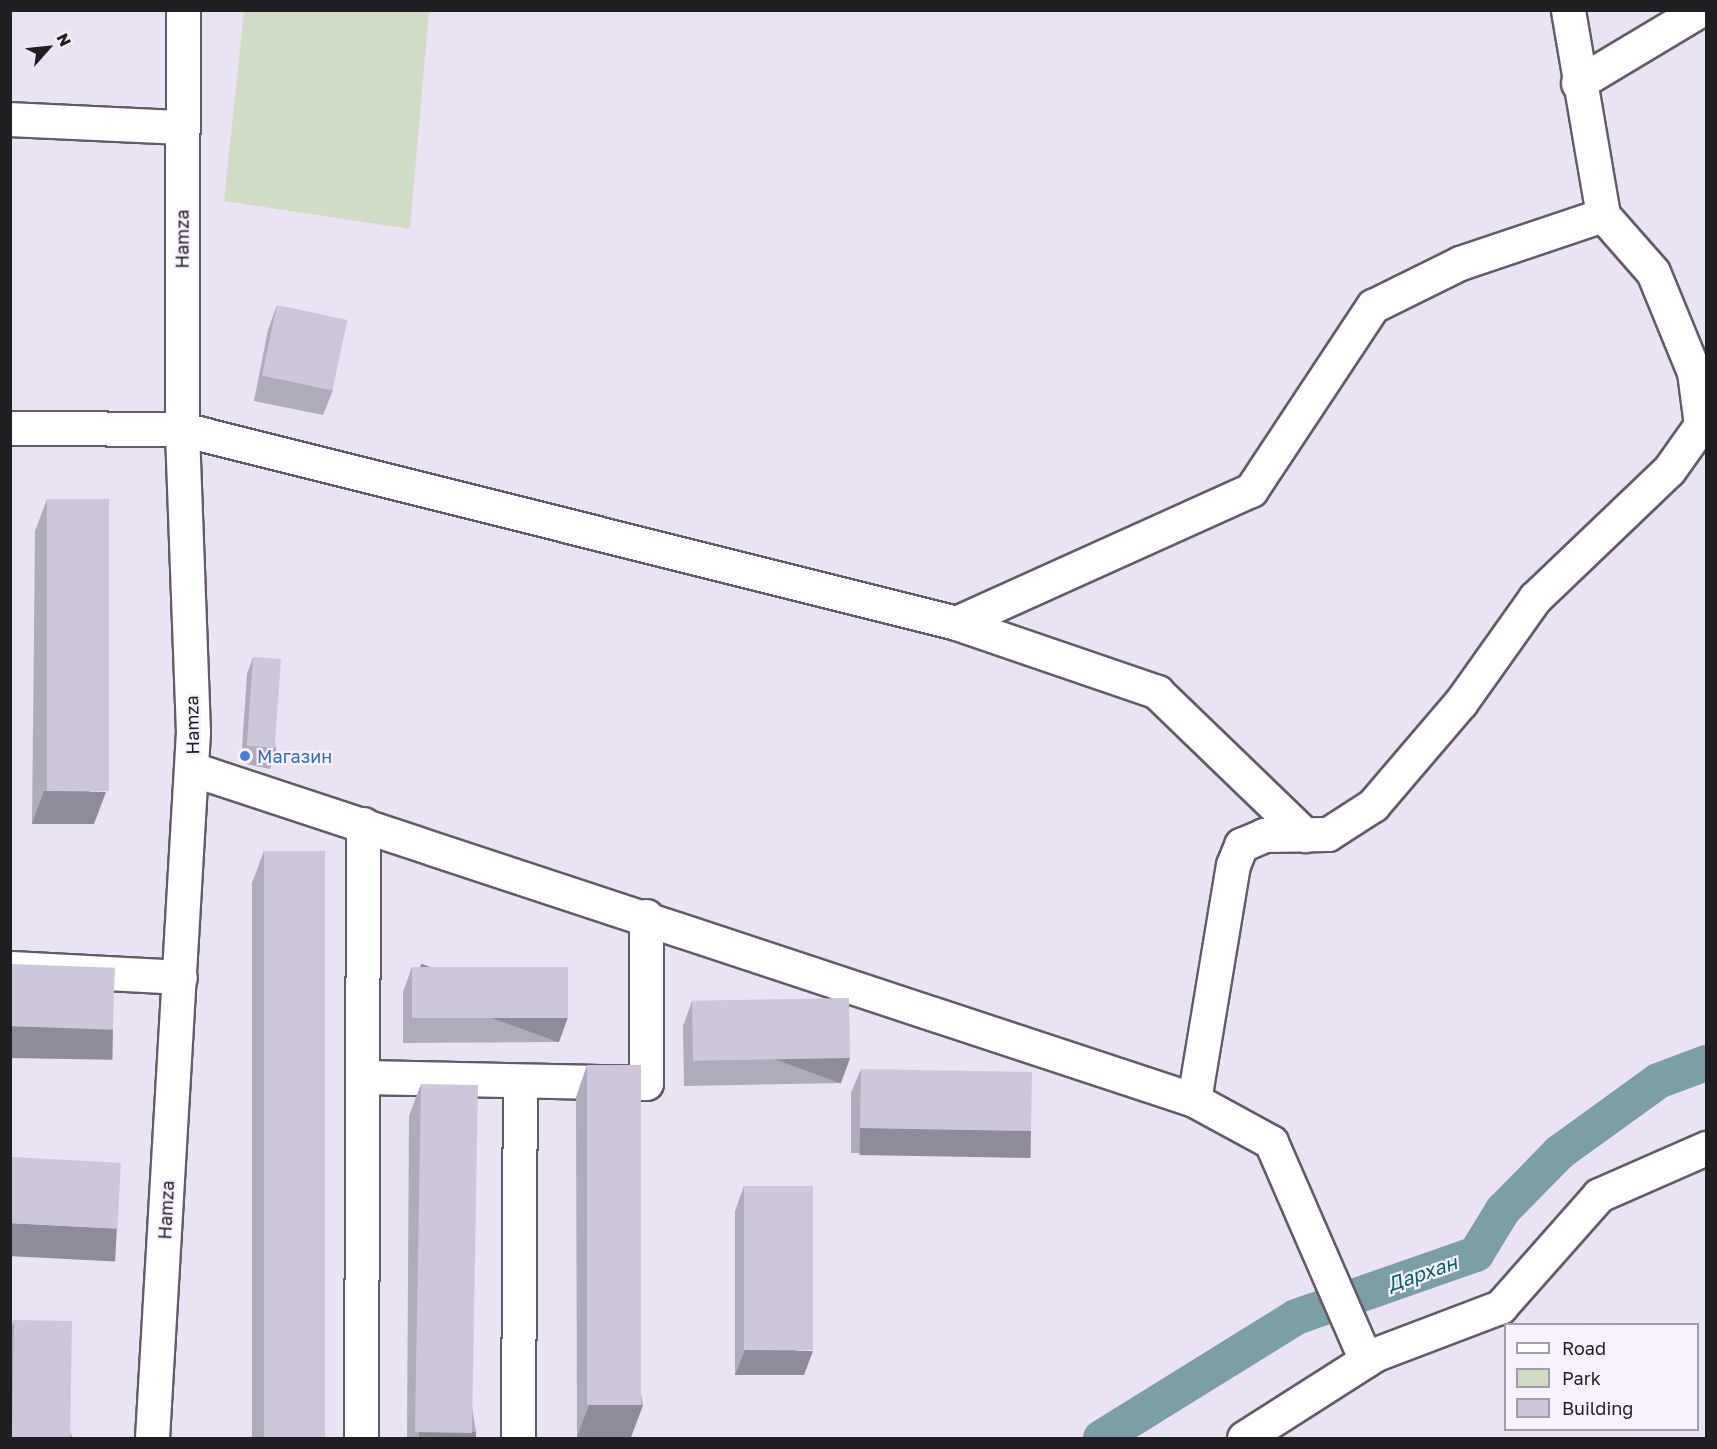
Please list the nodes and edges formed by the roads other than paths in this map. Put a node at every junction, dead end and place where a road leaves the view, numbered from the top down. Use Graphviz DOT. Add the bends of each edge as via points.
graph roads {
  1 [pos="183,10"];
  2 [pos="1568,10"];
  3 [pos="1700,10"];
  4 [pos="1578,83"];
  5 [pos="10,119"];
  6 [pos="182,127"];
  7 [pos="1604,215"];
  8 [pos="1704,424"];
  9 [pos="10,428"];
  10 [pos="182,429"];
  11 [pos="956,623"];
  12 [pos="192,768"];
  13 [pos="363,824"];
  14 [pos="1305,835"];
  15 [pos="646,916"];
  16 [pos="10,968"];
  17 [pos="180,977"];
  18 [pos="362,1077"];
  19 [pos="520,1081"];
  20 [pos="1194,1100"];
  21 [pos="1707,1148"];
  22 [pos="1366,1360"];
  23 [pos="153,1438"];
  24 [pos="361,1438"];
  25 [pos="518,1438"];
  26 [pos="1244,1438"];
  1 -- 6 [label="street, Hamza"];
  2 -- 4 [label="street"];
  3 -- 4 [label="street"];
  4 -- 7 [label="street"];
  5 -- 6 [label="street"];
  6 -- 10 [label="street, Hamza"];
  7 -- 8 [label="street" via="1653,272 1694,372"];
  7 -- 11 [label="street" via="1460,263 1373,306 1251,490"];
  8 -- 14 [label="street" via="1669,470 1535,598 1461,702 1373,805 1349,825"];
  9 -- 10 [label="street"];
  10 -- 11 [label="street"];
  10 -- 12 [label="street, Hamza"];
  11 -- 14 [label="street" via="1157,692"];
  12 -- 13 [label="street"];
  12 -- 17 [label="street, Hamza"];
  13 -- 15 [label="street"];
  13 -- 18 [label="street"];
  14 -- 20 [label="street" via="1253,836 1241,845 1233,865"];
  15 -- 19 [label="street" via="646,1083"];
  15 -- 20 [label="street"];
  16 -- 17 [label="street"];
  17 -- 23 [label="street, Hamza"];
  18 -- 19 [label="street"];
  18 -- 24 [label="street"];
  19 -- 25 [label="street"];
  20 -- 22 [label="street" via="1272,1142"];
  21 -- 22 [label="street" via="1599,1195 1500,1307"];
  22 -- 26 [label="street"];
}
